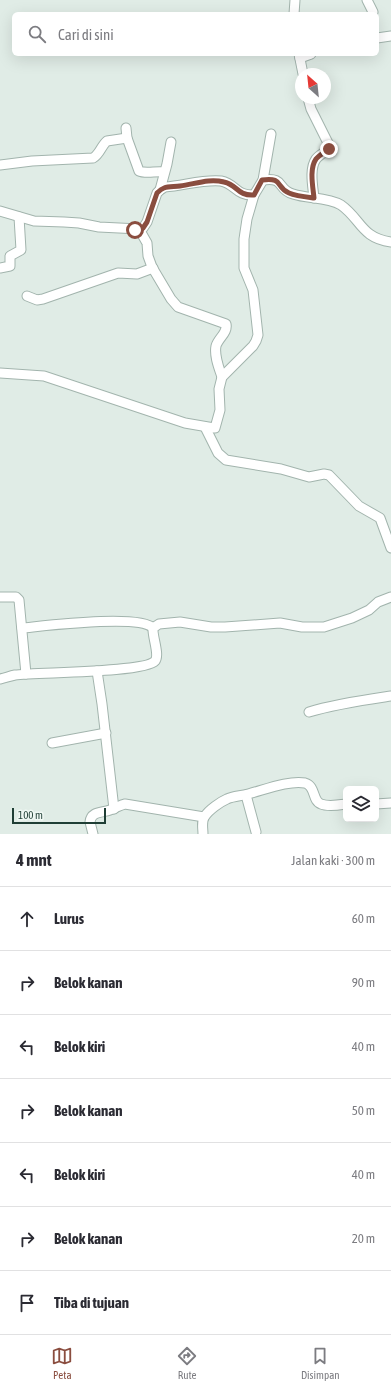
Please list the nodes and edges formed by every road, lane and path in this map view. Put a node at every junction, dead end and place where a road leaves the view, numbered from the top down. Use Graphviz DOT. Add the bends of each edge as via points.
graph roads {
  1 [pos="295,0"];
  2 [pos="367,0"];
  3 [pos="294,12"];
  4 [pos="373,12"];
  5 [pos="391,36"];
  6 [pos="379,38"];
  7 [pos="299,56"];
  8 [pos="302,68"];
  9 [pos="310,104"];
  10 [pos="126,128"];
  11 [pos="271,134"];
  12 [pos="126,138"];
  13 [pos="171,142"];
  14 [pos="0,165"];
  15 [pos="164,172"];
  16 [pos="262,180"];
  17 [pos="160,190"];
  18 [pos="254,195"];
  19 [pos="314,198"];
  20 [pos="0,211"];
  21 [pos="19,217"];
  22 [pos="139,230"];
  23 [pos="391,242"];
  24 [pos="0,268"];
  25 [pos="153,268"];
  26 [pos="27,296"];
  27 [pos="0,373"];
  28 [pos="222,377"];
  29 [pos="205,427"];
  30 [pos="391,548"];
  31 [pos="0,597"];
  32 [pos="391,597"];
  33 [pos="22,628"];
  34 [pos="152,628"];
  35 [pos="97,671"];
  36 [pos="26,674"];
  37 [pos="0,680"];
  38 [pos="391,696"];
  39 [pos="309,712"];
  40 [pos="106,733"];
  41 [pos="52,743"];
  42 [pos="246,794"];
  43 [pos="391,803"];
  44 [pos="343,804"];
  45 [pos="379,804"];
  46 [pos="114,808"];
  47 [pos="204,817"];
  48 [pos="256,832"];
  49 [pos="93,834"];
  50 [pos="203,834"];
  1 -- 3 [label="street"];
  2 -- 4 [label="street"];
  5 -- 6 [label="street"];
  7 -- 8 [label="street"];
  9 -- 19 [label="street" via="330,147 314,164"];
  10 -- 12 [label="street"];
  11 -- 16 [label="street"];
  12 -- 14 [label="street" via="105,143 93,158"];
  12 -- 15 [label="street" via="139,171"];
  13 -- 15 [label="street"];
  15 -- 17 [label="street"];
  16 -- 18 [label="street"];
  16 -- 19 [label="street" via="276,180 287,192"];
  17 -- 18 [label="street" via="213,181 228,184 242,194"];
  17 -- 22 [label="street" via="147,222"];
  18 -- 28 [label="street" via="244,238 244,268 253,290 258,335 253,346"];
  19 -- 23 [label="street" via="339,204 370,235"];
  20 -- 21 [label="street"];
  21 -- 22 [label="street" via="34,221"];
  21 -- 24 [label="street" via="21,250 10,256 10,266"];
  22 -- 25 [label="street" via="147,243 149,261"];
  25 -- 26 [label="street" via="138,274 118,274 43,299 37,300"];
  25 -- 28 [label="street" via="178,307 226,324 216,351"];
  27 -- 29 [label="street" via="44,376"];
  28 -- 29 [label="street" via="219,389 220,410 216,426"];
  29 -- 30 [label="street" via="218,453 226,460 281,469 309,477 329,475 360,506 380,518"];
  31 -- 33 [label="street" via="16,597 19,600"];
  32 -- 34 [label="street" via="378,602 370,610 324,627 280,623 211,627 180,622 159,624"];
  33 -- 34 [label="street" via="96,621 142,623"];
  33 -- 36 [label="street"];
  34 -- 35 [label="street" via="155,661 131,668"];
  35 -- 36 [label="street"];
  35 -- 40 [label="street"];
  36 -- 37 [label="street"];
  38 -- 39 [label="street"];
  40 -- 41 [label="street"];
  40 -- 46 [label="street"];
  42 -- 44 [label="street" via="301,783 312,788 319,804"];
  42 -- 47 [label="street" via="226,799"];
  42 -- 48 [label="street"];
  43 -- 45 [label="street"];
  46 -- 47 [label="street" via="125,804"];
  46 -- 49 [label="street" via="95,813 90,818"];
  47 -- 50 [label="street"];
}
